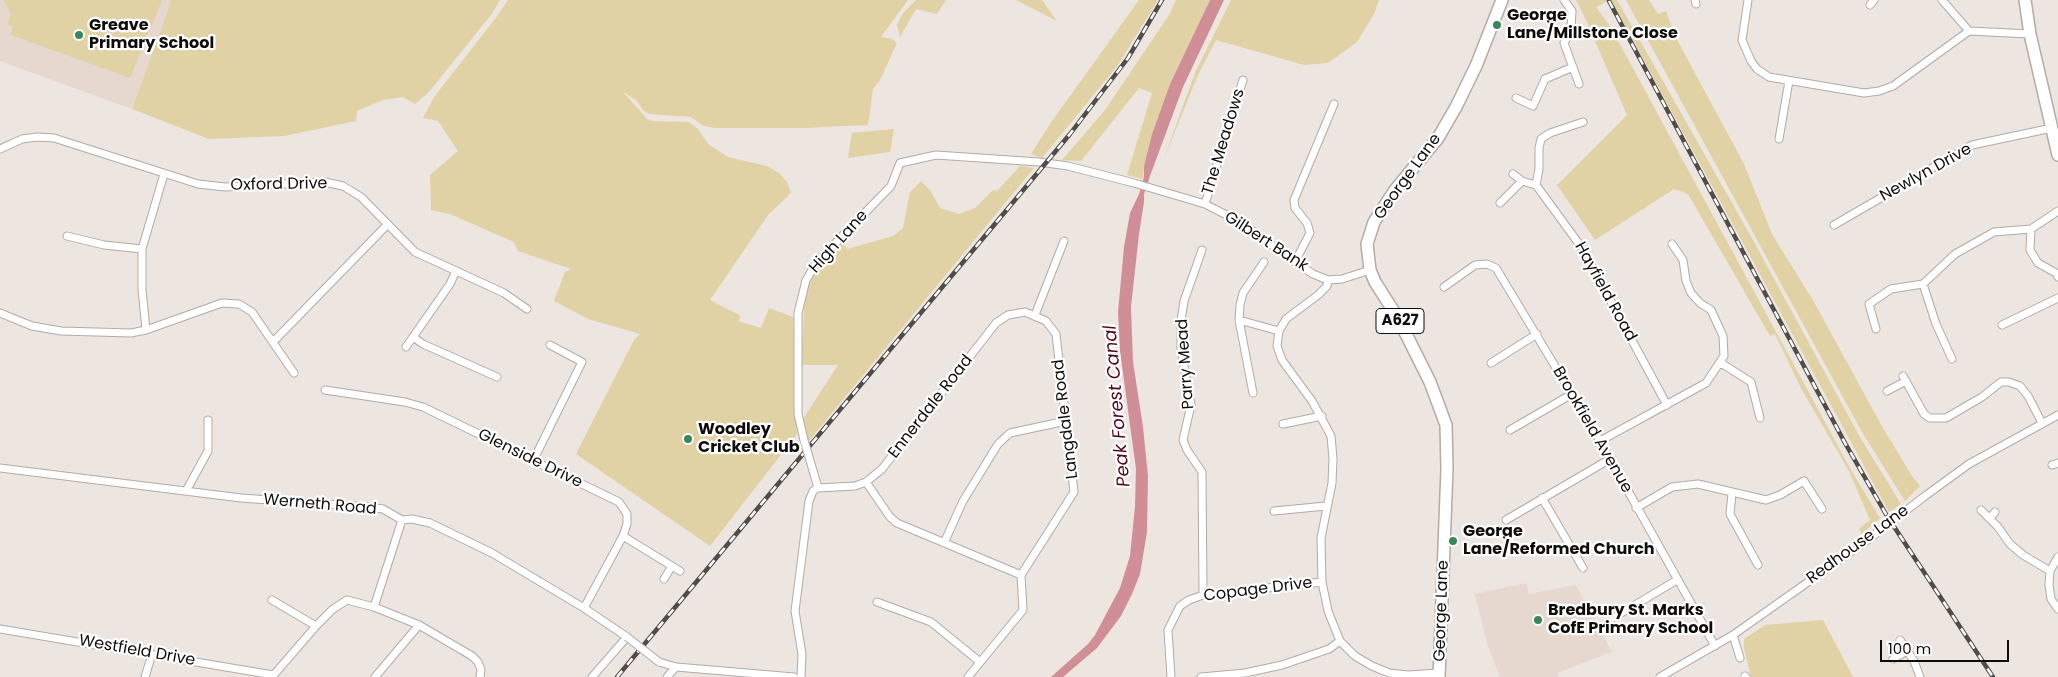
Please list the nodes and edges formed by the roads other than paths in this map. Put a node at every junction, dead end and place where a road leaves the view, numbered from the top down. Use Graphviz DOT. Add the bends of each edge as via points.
graph roads {
  1 [pos="1502,0"];
  2 [pos="1564,0"];
  3 [pos="1748,0"];
  4 [pos="1942,0"];
  5 [pos="2025,0"];
  6 [pos="1969,31"];
  7 [pos="2030,34"];
  8 [pos="1573,67"];
  9 [pos="1243,80"];
  10 [pos="1789,81"];
  11 [pos="1579,84"];
  12 [pos="1516,98"];
  13 [pos="1334,104"];
  14 [pos="1583,122"];
  15 [pos="2052,128"];
  16 [pos="1779,138"];
  17 [pos="0,149"];
  18 [pos="2058,155"];
  19 [pos="164,174"];
  20 [pos="1513,174"];
  21 [pos="1522,181"];
  22 [pos="1134,183"];
  23 [pos="1536,185"];
  24 [pos="1500,203"];
  25 [pos="1205,204"];
  26 [pos="2058,211"];
  27 [pos="387,225"];
  28 [pos="1834,225"];
  29 [pos="2030,229"];
  30 [pos="67,236"];
  31 [pos="1064,241"];
  32 [pos="1672,244"];
  33 [pos="142,249"];
  34 [pos="1202,250"];
  35 [pos="1264,262"];
  36 [pos="1295,262"];
  37 [pos="1370,270"];
  38 [pos="456,271"];
  39 [pos="2058,277"];
  40 [pos="1328,280"];
  41 [pos="1923,284"];
  42 [pos="1444,287"];
  43 [pos="2058,298"];
  44 [pos="527,309"];
  45 [pos="0,313"];
  46 [pos="1035,315"];
  47 [pos="1239,320"];
  48 [pos="2002,325"];
  49 [pos="1876,329"];
  50 [pos="146,330"];
  51 [pos="1278,331"];
  52 [pos="1537,334"];
  53 [pos="413,337"];
  54 [pos="273,342"];
  55 [pos="550,345"];
  56 [pos="406,347"];
  57 [pos="1952,359"];
  58 [pos="1721,363"];
  59 [pos="1492,364"];
  60 [pos="294,373"];
  61 [pos="497,377"];
  62 [pos="326,390"];
  63 [pos="1887,391"];
  64 [pos="1253,393"];
  65 [pos="1572,394"];
  66 [pos="1667,405"];
  67 [pos="2058,415"];
  68 [pos="1322,416"];
  69 [pos="1760,418"];
  70 [pos="208,420"];
  71 [pos="1066,421"];
  72 [pos="2042,423"];
  73 [pos="1283,424"];
  74 [pos="1510,430"];
  75 [pos="1600,441"];
  76 [pos="1610,459"];
  77 [pos="533,461"];
  78 [pos="0,468"];
  79 [pos="866,482"];
  80 [pos="818,488"];
  81 [pos="186,491"];
  82 [pos="1732,493"];
  83 [pos="1542,498"];
  84 [pos="1326,506"];
  85 [pos="1636,508"];
  86 [pos="1822,509"];
  87 [pos="1981,510"];
  88 [pos="1274,511"];
  89 [pos="402,520"];
  90 [pos="1506,520"];
  91 [pos="623,536"];
  92 [pos="944,543"];
  93 [pos="2058,557"];
  94 [pos="1758,565"];
  95 [pos="672,566"];
  96 [pos="1583,568"];
  97 [pos="2050,571"];
  98 [pos="680,572"];
  99 [pos="1021,575"];
  100 [pos="664,579"];
  101 [pos="1677,580"];
  102 [pos="1322,582"];
  103 [pos="1203,595"];
  104 [pos="272,600"];
  105 [pos="877,602"];
  106 [pos="374,607"];
  107 [pos="584,608"];
  108 [pos="2058,609"];
  109 [pos="1613,618"];
  110 [pos="419,625"];
  111 [pos="316,626"];
  112 [pos="0,629"];
  113 [pos="1733,636"];
  114 [pos="627,637"];
  115 [pos="1900,640"];
  116 [pos="1340,641"];
  117 [pos="1715,646"];
  118 [pos="1907,651"];
  119 [pos="152,654"];
  120 [pos="1740,658"];
  121 [pos="1893,659"];
  122 [pos="980,662"];
  123 [pos="676,668"];
  124 [pos="1439,675"];
  125 [pos="272,676"];
  126 [pos="145,677"];
  127 [pos="374,677"];
  128 [pos="480,677"];
  129 [pos="592,677"];
  130 [pos="667,677"];
  131 [pos="794,677"];
  132 [pos="801,677"];
  133 [pos="968,677"];
  134 [pos="1171,677"];
  135 [pos="1201,677"];
  136 [pos="1660,677"];
  137 [pos="1920,677"];
  1 -- 37 [label="main road, George Lane / A627" via="1456,107 1438,138 1394,190 1374,222 1367,244"];
  2 -- 8 [label="street" via="1572,11 1571,30 1564,43"];
  3 -- 10 [label="street" via="1742,40 1751,61 1769,77"];
  4 -- 6 [label="street"];
  5 -- 7 [label="main road"];
  6 -- 7 [label="street"];
  6 -- 10 [label="street" via="1893,86 1879,91 1864,93"];
  7 -- 15 [label="main road"];
  8 -- 11 [label="street"];
  8 -- 12 [label="street" via="1545,79 1533,106"];
  9 -- 25 [label="street, The Meadows"];
  10 -- 16 [label="street"];
  13 -- 36 [label="street" via="1294,200 1295,208 1310,233"];
  14 -- 23 [label="street" via="1542,139"];
  15 -- 18 [label="main road"];
  15 -- 28 [label="street, Newlyn Drive" via="1972,145"];
  17 -- 19 [label="street, Oxford Drive" via="22,139 54,138"];
  19 -- 27 [label="street, Oxford Drive" via="198,184 225,187 325,182 344,186 361,197"];
  19 -- 33 [label="street"];
  20 -- 21 [label="street"];
  21 -- 23 [label="street"];
  21 -- 24 [label="street"];
  22 -- 25 [label="street, Gilbert Bank"];
  22 -- 80 [label="street, High Lane, bridge" via="1039,162 936,155 900,163 891,186 817,262 806,280 798,313 798,414"];
  23 -- 66 [label="street, Hayfield Road" via="1582,248"];
  25 -- 36 [label="street, Gilbert Bank" via="1242,223"];
  26 -- 29 [label="street"];
  27 -- 38 [label="street, Oxford Drive" via="415,252"];
  27 -- 54 [label="street"];
  29 -- 39 [label="street" via="2030,250 2038,263"];
  29 -- 41 [label="street" via="1994,232 1955,254"];
  30 -- 33 [label="street"];
  31 -- 46 [label="street"];
  32 -- 58 [label="street" via="1683,260 1691,293 1711,310 1723,336"];
  33 -- 50 [label="street"];
  34 -- 103 [label="street, Parry Mead" via="1184,301 1181,348 1192,406 1183,440 1202,472"];
  35 -- 47 [label="street" via="1243,293"];
  36 -- 40 [label="street, Gilbert Bank"];
  37 -- 40 [label="street"];
  37 -- 124 [label="main road, George Lane / A627" via="1430,382 1446,425"];
  38 -- 44 [label="street, Oxford Drive" via="504,293"];
  38 -- 53 [label="street"];
  40 -- 51 [label="street" via="1318,296 1286,319"];
  41 -- 49 [label="street" via="1891,289 1869,304"];
  41 -- 57 [label="street"];
  42 -- 52 [label="street, Brookfield Avenue" via="1475,265 1487,264 1496,268"];
  43 -- 48 [label="street"];
  45 -- 50 [label="street" via="32,326 61,332 131,333"];
  46 -- 71 [label="street, Langdale Road" via="1046,321 1056,334"];
  46 -- 79 [label="street, Ennerdale Road" via="1025,312 1008,315 996,323 882,469"];
  47 -- 51 [label="street"];
  47 -- 64 [label="street"];
  50 -- 54 [label="street" via="222,303 239,304 252,312"];
  51 -- 68 [label="street" via="1277,346 1282,360"];
  52 -- 59 [label="street"];
  52 -- 65 [label="street, Brookfield Avenue"];
  53 -- 56 [label="street"];
  53 -- 61 [label="street"];
  54 -- 60 [label="street"];
  55 -- 77 [label="street" via="582,362"];
  58 -- 66 [label="street" via="1706,383"];
  58 -- 69 [label="street" via="1751,382"];
  62 -- 77 [label="street, Glenside Drive" via="423,407"];
  63 -- 72 [label="street" via="1905,379 1924,414 1937,419 1946,418 1968,406 2000,382 2010,382 2020,386 2028,396"];
  65 -- 74 [label="street"];
  65 -- 75 [label="street, Brookfield Avenue"];
  66 -- 75 [label="street"];
  67 -- 72 [label="street, Redhouse Lane"];
  68 -- 73 [label="street"];
  68 -- 84 [label="street" via="1331,436 1334,459"];
  70 -- 81 [label="street" via="208,451"];
  71 -- 92 [label="street" via="1010,433 998,444 963,502"];
  71 -- 99 [label="street, Langdale Road" via="1074,492"];
  72 -- 113 [label="street, Redhouse Lane, bridge" via="1969,464"];
  75 -- 76 [label="street, Brookfield Avenue"];
  76 -- 83 [label="street"];
  76 -- 85 [label="street, Brookfield Avenue"];
  77 -- 91 [label="street, Glenside Drive" via="619,502 627,514"];
  78 -- 81 [label="street, Werneth Road"];
  79 -- 80 [label="street" via="855,486"];
  79 -- 92 [label="street" via="897,523"];
  80 -- 132 [label="street" via="809,501 794,611 802,654"];
  81 -- 89 [label="street, Werneth Road" via="370,508"];
  82 -- 85 [label="street" via="1698,484 1672,487"];
  82 -- 86 [label="street" via="1766,500 1804,481"];
  82 -- 94 [label="street" via="1730,514"];
  83 -- 90 [label="street"];
  83 -- 96 [label="street"];
  84 -- 88 [label="street"];
  84 -- 102 [label="street" via="1320,538"];
  85 -- 101 [label="street, Brookfield Avenue"];
  87 -- 97 [label="street" via="1993,515 2010,544 2022,555"];
  89 -- 106 [label="street"];
  89 -- 107 [label="street, Werneth Road" via="421,520 461,537 492,552"];
  91 -- 95 [label="street"];
  91 -- 107 [label="street, Glenside Drive"];
  92 -- 99 [label="street"];
  93 -- 97 [label="street"];
  95 -- 98 [label="street"];
  95 -- 100 [label="street"];
  97 -- 108 [label="street" via="2051,599"];
  99 -- 122 [label="street" via="1023,610"];
  101 -- 109 [label="street"];
  101 -- 117 [label="street, Brookfield Avenue"];
  102 -- 103 [label="street, Copage Drive"];
  102 -- 116 [label="street" via="1328,611"];
  103 -- 134 [label="street, Copage Drive" via="1180,606 1168,630"];
  104 -- 111 [label="street"];
  105 -- 122 [label="street" via="931,622"];
  106 -- 110 [label="street"];
  106 -- 111 [label="street" via="347,600 333,608"];
  107 -- 114 [label="street, Werneth Road"];
  110 -- 127 [label="street"];
  110 -- 128 [label="street" via="472,656 478,662"];
  111 -- 125 [label="street"];
  112 -- 119 [label="street, Westfield Drive"];
  113 -- 117 [label="street, Redhouse Lane"];
  113 -- 120 [label="street"];
  114 -- 123 [label="street, Werneth Road, bridge" via="659,662"];
  114 -- 129 [label="street"];
  115 -- 118 [label="street"];
  116 -- 124 [label="street" via="1355,656 1389,673"];
  116 -- 135 [label="street" via="1328,649 1282,665"];
  117 -- 136 [label="street, Redhouse Lane"];
  118 -- 121 [label="street"];
  118 -- 137 [label="street"];
  119 -- 125 [label="street, Westfield Drive"];
  119 -- 126 [label="street"];
  122 -- 133 [label="street"];
  123 -- 130 [label="street"];
  123 -- 131 [label="street, Werneth Road"];
}
